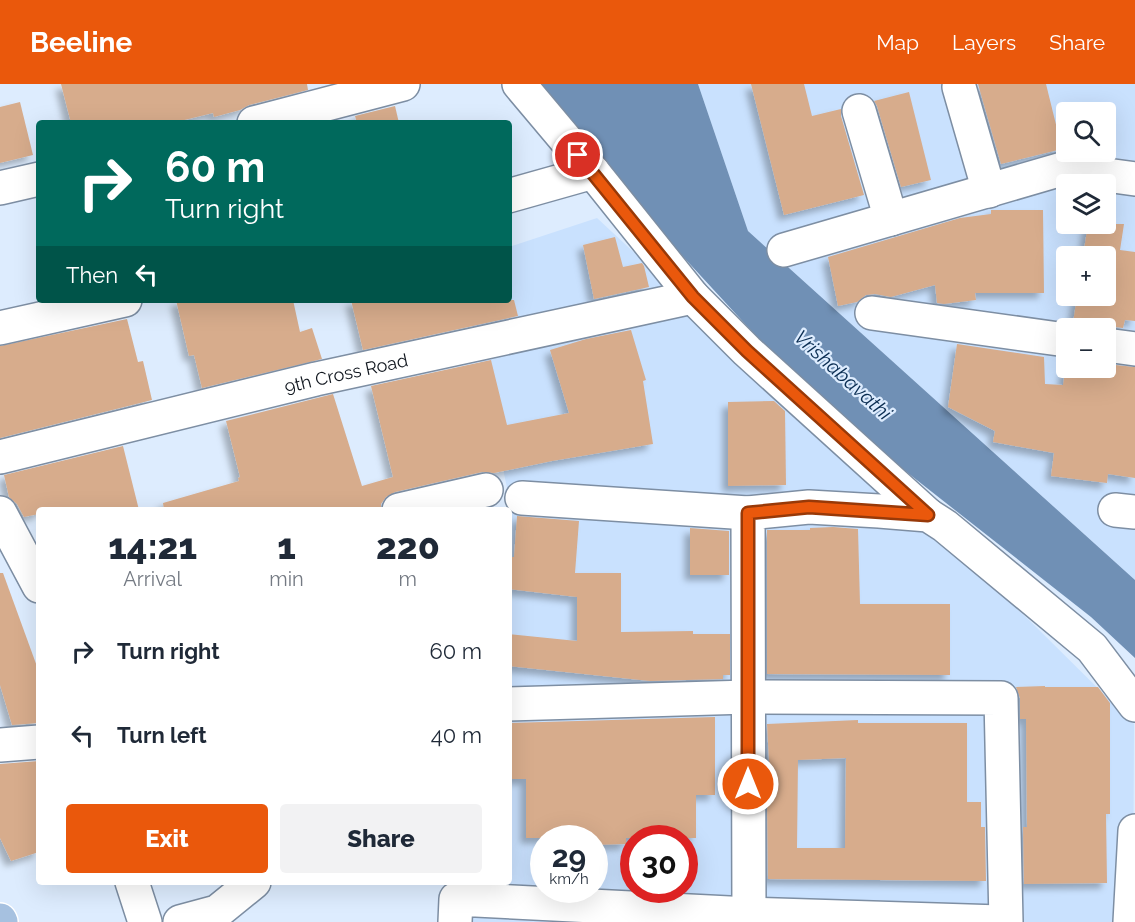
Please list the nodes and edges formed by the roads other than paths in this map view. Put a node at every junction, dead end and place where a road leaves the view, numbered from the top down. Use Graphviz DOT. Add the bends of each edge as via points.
graph roads {
  1 [pos="403,84"];
  2 [pos="519,84"];
  3 [pos="959,87"];
  4 [pos="859,111"];
  5 [pos="265,120"];
  6 [pos="593,172"];
  7 [pos="1135,179"];
  8 [pos="36,180"];
  9 [pos="0,188"];
  10 [pos="989,191"];
  11 [pos="512,195"];
  12 [pos="891,219"];
  13 [pos="784,250"];
  14 [pos="693,297"];
  15 [pos="112,303"];
  16 [pos="873,313"];
  17 [pos="0,328"];
  18 [pos="1056,339"];
  19 [pos="1116,346"];
  20 [pos="1135,349"];
  21 [pos="0,457"];
  22 [pos="486,490"];
  23 [pos="522,498"];
  24 [pos="412,507"];
  25 [pos="0,513"];
  26 [pos="748,513"];
  27 [pos="928,515"];
  28 [pos="36,580"];
  29 [pos="748,697"];
  30 [pos="512,704"];
  31 [pos="1135,705"];
  32 [pos="36,742"];
  33 [pos="0,745"];
  34 [pos="1135,831"];
  35 [pos="133,885"];
  36 [pos="250,885"];
  37 [pos="456,901"];
  38 [pos="749,918"];
  39 [pos="145,922"];
  40 [pos="180,922"];
  41 [pos="1000,922"];
  42 [pos="1006,922"];
  43 [pos="1130,922"];
  1 -- 5 [label="street"];
  2 -- 6 [label="street"];
  3 -- 10 [label="street"];
  4 -- 12 [label="street"];
  6 -- 11 [label="street"];
  6 -- 14 [label="street"];
  7 -- 10 [label="street" via="1062,169"];
  8 -- 9 [label="street"];
  10 -- 12 [label="street"];
  12 -- 13 [label="street"];
  14 -- 21 [label="street, 9th Cross Road" via="316,379"];
  14 -- 27 [label="street"];
  15 -- 17 [label="street"];
  16 -- 18 [label="street"];
  19 -- 20 [label="street"];
  22 -- 24 [label="street"];
  23 -- 26 [label="street"];
  25 -- 28 [label="street"];
  26 -- 27 [label="street" via="809,507"];
  26 -- 29 [label="street"];
  27 -- 31 [label="street" via="1092,648"];
  29 -- 30 [label="street"];
  29 -- 38 [label="street"];
  29 -- 42 [label="street" via="1001,698"];
  32 -- 33 [label="street"];
  34 -- 43 [label="street"];
  35 -- 39 [label="street"];
  36 -- 40 [label="street" via="217,912"];
  37 -- 38 [label="street"];
  38 -- 41 [label="street"];
}
